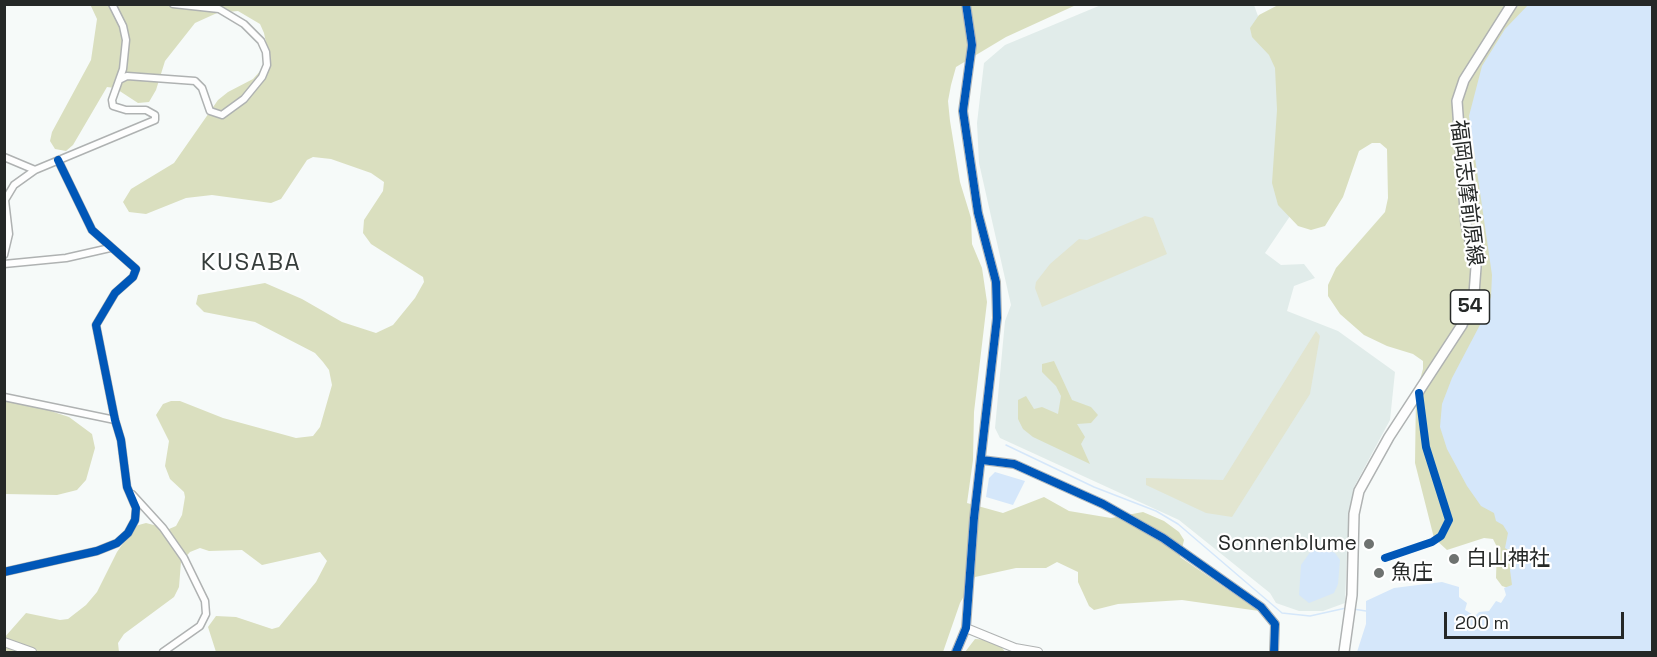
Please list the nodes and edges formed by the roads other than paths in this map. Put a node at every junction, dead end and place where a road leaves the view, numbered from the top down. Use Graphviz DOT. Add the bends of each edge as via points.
graph roads {
  1 [pos="112,4"];
  2 [pos="173,4"];
  3 [pos="966,4"];
  4 [pos="1512,4"];
  5 [pos="121,79"];
  6 [pos="4,157"];
  7 [pos="58,160"];
  8 [pos="35,170"];
  9 [pos="110,248"];
  10 [pos="4,255"];
  11 [pos="4,264"];
  12 [pos="4,397"];
  13 [pos="115,420"];
  14 [pos="982,460"];
  15 [pos="127,487"];
  16 [pos="4,572"];
  17 [pos="966,628"];
  18 [pos="4,642"];
  19 [pos="32,652"];
  20 [pos="163,652"];
  21 [pos="956,652"];
  22 [pos="1038,652"];
  23 [pos="1274,652"];
  24 [pos="1344,652"];
  1 -- 5 [label="street" via="126,40"];
  2 -- 5 [label="street" via="219,9 244,24 266,52 267,65 262,77 244,99 222,116 210,111 202,88 195,81 127,76"];
  3 -- 14 [label="street" via="972,45 963,111 978,213 996,282 997,318"];
  4 -- 24 [label="main road, 福岡志摩前原線 / 54" via="1464,80 1457,101 1466,224 1476,267 1474,294 1462,325 1359,491"];
  5 -- 7 [label="street" via="113,106 146,110 155,115 155,120"];
  6 -- 8 [label="street"];
  7 -- 8 [label="street"];
  7 -- 9 [label="street" via="93,230"];
  8 -- 10 [label="street" via="14,185 5,200 9,234"];
  9 -- 11 [label="street" via="66,258"];
  9 -- 13 [label="street" via="133,264 137,272 115,293 96,326"];
  12 -- 13 [label="street"];
  13 -- 15 [label="street" via="123,447"];
  14 -- 17 [label="street"];
  14 -- 23 [label="street" via="1014,465 1102,504 1163,538 1262,607 1275,624"];
  15 -- 16 [label="street" via="136,508 135,520 117,543 98,551"];
  15 -- 20 [label="street" via="172,540 194,574 205,601 206,614 200,626"];
  17 -- 21 [label="street"];
  17 -- 22 [label="street" via="1015,648"];
  18 -- 19 [label="street"];
}
